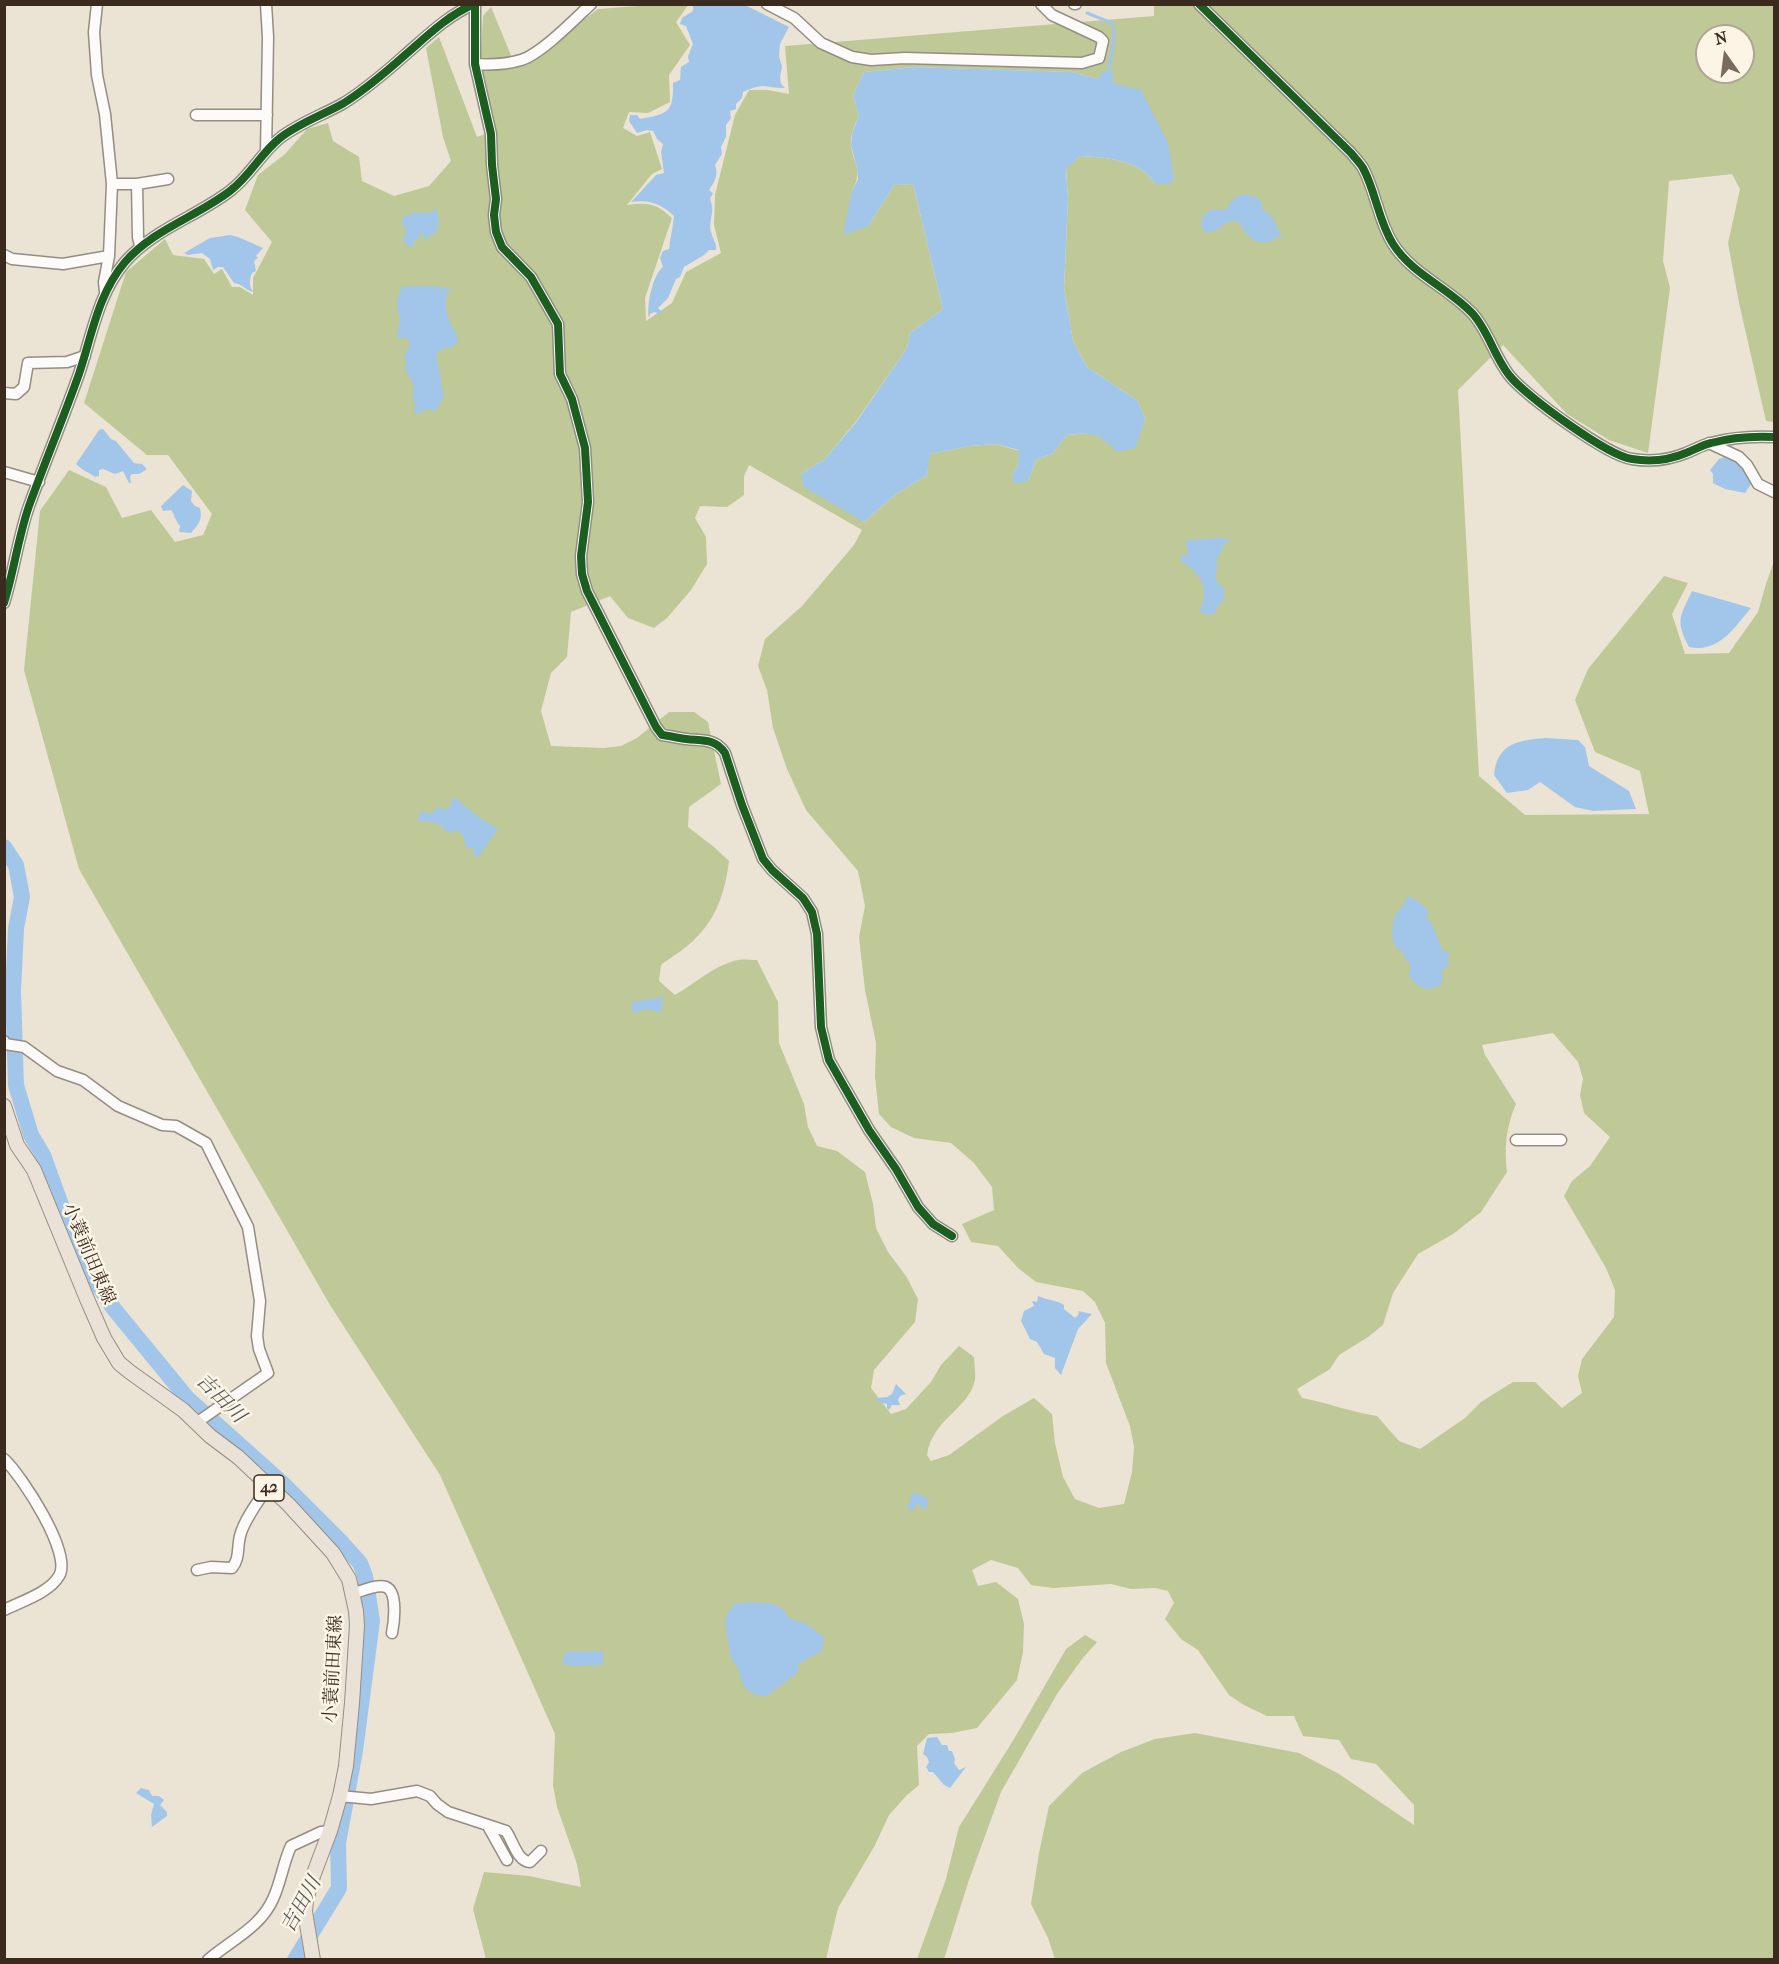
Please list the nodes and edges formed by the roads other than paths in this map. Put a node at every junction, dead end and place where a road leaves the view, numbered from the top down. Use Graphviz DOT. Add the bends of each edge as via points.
graph roads {
  1 [pos="96,4"];
  2 [pos="266,4"];
  3 [pos="475,4"];
  4 [pos="591,4"];
  5 [pos="767,4"];
  6 [pos="1041,4"];
  7 [pos="1198,4"];
  8 [pos="475,64"];
  9 [pos="196,115"];
  10 [pos="267,115"];
  11 [pos="266,152"];
  12 [pos="168,179"];
  13 [pos="112,184"];
  14 [pos="137,184"];
  15 [pos="140,246"];
  16 [pos="4,255"];
  17 [pos="109,256"];
  18 [pos="105,292"];
  19 [pos="85,356"];
  20 [pos="4,393"];
  21 [pos="1774,437"];
  22 [pos="1709,443"];
  23 [pos="4,472"];
  24 [pos="39,482"];
  25 [pos="1774,492"];
  26 [pos="4,603"];
  27 [pos="6,1043"];
  28 [pos="4,1106"];
  29 [pos="1516,1140"];
  30 [pos="1561,1140"];
  31 [pos="952,1236"];
  32 [pos="198,1422"];
  33 [pos="4,1458"];
  34 [pos="268,1487"];
  35 [pos="197,1570"];
  36 [pos="356,1592"];
  37 [pos="4,1610"];
  38 [pos="392,1633"];
  39 [pos="345,1797"];
  40 [pos="488,1827"];
  41 [pos="330,1831"];
  42 [pos="541,1851"];
  43 [pos="507,1860"];
  44 [pos="312,1954"];
  45 [pos="208,1959"];
  1 -- 13 [label="street" via="97,75"];
  2 -- 10 [label="street"];
  3 -- 8 [label="street"];
  3 -- 11 [label="street" via="427,34 372,83 291,131"];
  4 -- 8 [label="street" via="524,60"];
  5 -- 6 [label="street" via="797,21 821,43 852,57 1082,63 1099,58 1103,41 1099,37 1052,15"];
  7 -- 22 [label="street" via="1352,153 1362,167 1393,245 1407,262 1473,314 1498,359 1519,386 1597,444 1628,459 1666,459"];
  8 -- 31 [label="street" via="491,134 496,232 502,247 531,277 558,324 560,374 572,399 585,448 588,502 581,556 587,591 662,735 708,740 721,746 725,753 763,859 812,912 818,933 821,1027 829,1060 918,1207 933,1224"];
  9 -- 10 [label="street"];
  10 -- 11 [label="street"];
  11 -- 15 [label="street" via="231,191"];
  12 -- 14 [label="street"];
  13 -- 14 [label="street"];
  13 -- 17 [label="street"];
  14 -- 15 [label="street"];
  15 -- 18 [label="street"];
  16 -- 17 [label="street" via="63,264"];
  17 -- 18 [label="street"];
  18 -- 19 [label="street"];
  19 -- 20 [label="street" via="67,362 28,363 24,387 16,394"];
  19 -- 24 [label="street"];
  21 -- 22 [label="street" via="1743,436"];
  22 -- 25 [label="street" via="1739,457 1758,484"];
  23 -- 24 [label="street"];
  24 -- 26 [label="street"];
  27 -- 32 [label="street" via="24,1047 57,1071 83,1080 118,1106 162,1125 176,1126 206,1143 248,1227 260,1301 258,1342 268,1374"];
  28 -- 32 [label="main road, 小蓑前田東線 / 42" via="17,1145 34,1170 111,1352 130,1372"];
  29 -- 30 [label="street"];
  32 -- 34 [label="main road, 小蓑前田東線 / 42"];
  33 -- 37 [label="street" via="26,1485 47,1523 63,1568 49,1587"];
  34 -- 35 [label="street" via="240,1535 237,1562 232,1568"];
  34 -- 36 [label="main road, 小蓑前田東線 / 42" via="333,1553"];
  36 -- 38 [label="street" via="376,1587 390,1589 395,1615"];
  36 -- 39 [label="main road, 小蓑前田東線 / 42" via="357,1641"];
  39 -- 40 [label="street" via="371,1799 423,1792 448,1812"];
  39 -- 41 [label="main road, 小蓑前田東線 / 42"];
  40 -- 42 [label="street" via="506,1832 525,1862"];
  40 -- 43 [label="street"];
  41 -- 44 [label="main road, 小蓑前田東線 / 42" via="306,1900"];
  41 -- 45 [label="street" via="291,1846 265,1912 250,1929"];
}
